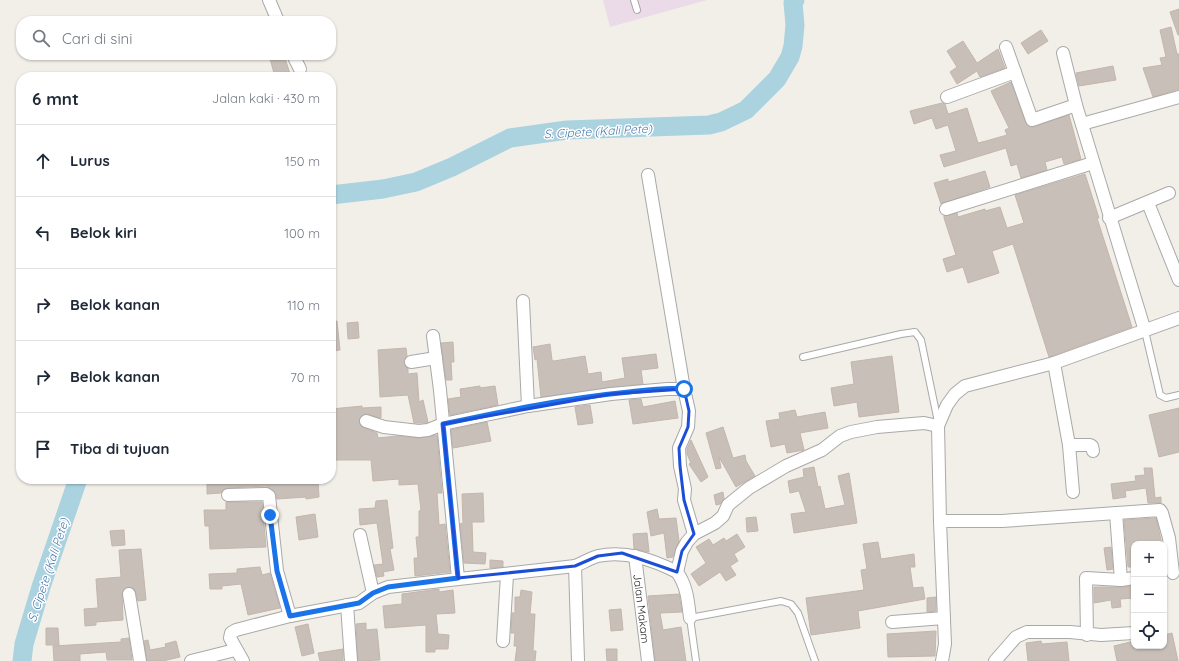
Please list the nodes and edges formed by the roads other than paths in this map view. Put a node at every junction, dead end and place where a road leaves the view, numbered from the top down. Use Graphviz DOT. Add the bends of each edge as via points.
graph roads {
  1 [pos="268,0"];
  2 [pos="634,0"];
  3 [pos="637,10"];
  4 [pos="276,16"];
  5 [pos="1006,47"];
  6 [pos="1063,53"];
  7 [pos="296,60"];
  8 [pos="300,69"];
  9 [pos="1015,72"];
  10 [pos="947,97"];
  11 [pos="1179,97"];
  12 [pos="1076,105"];
  13 [pos="1082,124"];
  14 [pos="1093,163"];
  15 [pos="648,175"];
  16 [pos="1169,194"];
  17 [pos="1148,203"];
  18 [pos="946,209"];
  19 [pos="1109,218"];
  20 [pos="1179,280"];
  21 [pos="523,301"];
  22 [pos="1179,318"];
  23 [pos="1145,331"];
  24 [pos="433,336"];
  25 [pos="803,357"];
  26 [pos="436,358"];
  27 [pos="410,362"];
  28 [pos="1054,363"];
  29 [pos="684,389"];
  30 [pos="1179,395"];
  31 [pos="528,406"];
  32 [pos="366,421"];
  33 [pos="443,424"];
  34 [pos="938,426"];
  35 [pos="1069,445"];
  36 [pos="1093,451"];
  37 [pos="1073,492"];
  38 [pos="228,495"];
  39 [pos="1116,513"];
  40 [pos="940,521"];
  41 [pos="1173,532"];
  42 [pos="694,534"];
  43 [pos="360,535"];
  44 [pos="635,556"];
  45 [pos="575,566"];
  46 [pos="677,572"];
  47 [pos="1172,573"];
  48 [pos="507,575"];
  49 [pos="458,578"];
  50 [pos="1131,578"];
  51 [pos="1121,580"];
  52 [pos="373,593"];
  53 [pos="129,594"];
  54 [pos="347,605"];
  55 [pos="290,616"];
  56 [pos="690,618"];
  57 [pos="944,618"];
  58 [pos="892,622"];
  59 [pos="1131,633"];
  60 [pos="1087,635"];
  61 [pos="504,641"];
  62 [pos="235,650"];
  63 [pos="140,661"];
  64 [pos="191,661"];
  65 [pos="243,661"];
  66 [pos="351,661"];
  67 [pos="578,661"];
  68 [pos="648,661"];
  69 [pos="696,661"];
  70 [pos="815,661"];
  71 [pos="942,661"];
  72 [pos="995,661"];
  1 -- 4 [label="street"];
  2 -- 3 [label="lane"];
  5 -- 9 [label="street"];
  6 -- 12 [label="street"];
  7 -- 8 [label="street"];
  9 -- 10 [label="street"];
  9 -- 12 [label="street" via="1032,120"];
  11 -- 13 [label="street"];
  12 -- 13 [label="street"];
  13 -- 14 [label="street"];
  14 -- 18 [label="street"];
  14 -- 19 [label="street"];
  15 -- 29 [label="street"];
  16 -- 17 [label="street"];
  17 -- 19 [label="street"];
  17 -- 20 [label="street"];
  19 -- 23 [label="street"];
  21 -- 31 [label="street"];
  22 -- 23 [label="street"];
  23 -- 28 [label="street"];
  23 -- 30 [label="lane" via="1160,395 1166,398"];
  24 -- 26 [label="street"];
  25 -- 34 [label="lane" via="915,332 921,340"];
  26 -- 27 [label="street"];
  26 -- 33 [label="street"];
  28 -- 34 [label="street" via="965,386 951,400"];
  28 -- 35 [label="street"];
  29 -- 31 [label="street" via="611,394"];
  29 -- 42 [label="street" via="689,411 688,427 679,448 680,466 685,489 684,500"];
  31 -- 33 [label="street"];
  32 -- 33 [label="street" via="384,427 419,431"];
  33 -- 49 [label="street"];
  34 -- 40 [label="street"];
  34 -- 42 [label="street" via="924,423 877,427 840,436 822,450 786,466 749,488 728,505 723,516 715,523"];
  35 -- 36 [label="street" via="1090,444"];
  35 -- 37 [label="street"];
  38 -- 55 [label="street" via="269,496 277,571"];
  39 -- 40 [label="street" via="1002,521"];
  39 -- 41 [label="street" via="1161,511"];
  39 -- 51 [label="street"];
  40 -- 57 [label="street"];
  41 -- 47 [label="street"];
  42 -- 46 [label="street" via="682,551"];
  43 -- 52 [label="street"];
  44 -- 45 [label="street" via="622,553 598,556"];
  44 -- 46 [label="street" via="662,564"];
  44 -- 68 [label="street, Jalan Makam"];
  45 -- 48 [label="street"];
  45 -- 67 [label="street"];
  46 -- 56 [label="street" via="687,591"];
  48 -- 49 [label="street"];
  48 -- 61 [label="street"];
  49 -- 52 [label="street" via="388,587"];
  50 -- 51 [label="street"];
  51 -- 60 [label="street" via="1086,578"];
  52 -- 54 [label="street" via="359,603"];
  53 -- 63 [label="street"];
  54 -- 55 [label="street"];
  54 -- 66 [label="street"];
  55 -- 62 [label="street" via="231,633 230,638"];
  56 -- 69 [label="lane"];
  56 -- 70 [label="lane" via="781,601 791,604 798,613"];
  57 -- 58 [label="street"];
  57 -- 71 [label="street" via="945,644"];
  59 -- 60 [label="street"];
  60 -- 72 [label="street" via="1070,632 1027,632 1016,637"];
  62 -- 64 [label="street"];
  62 -- 65 [label="street" via="240,653"];
}
